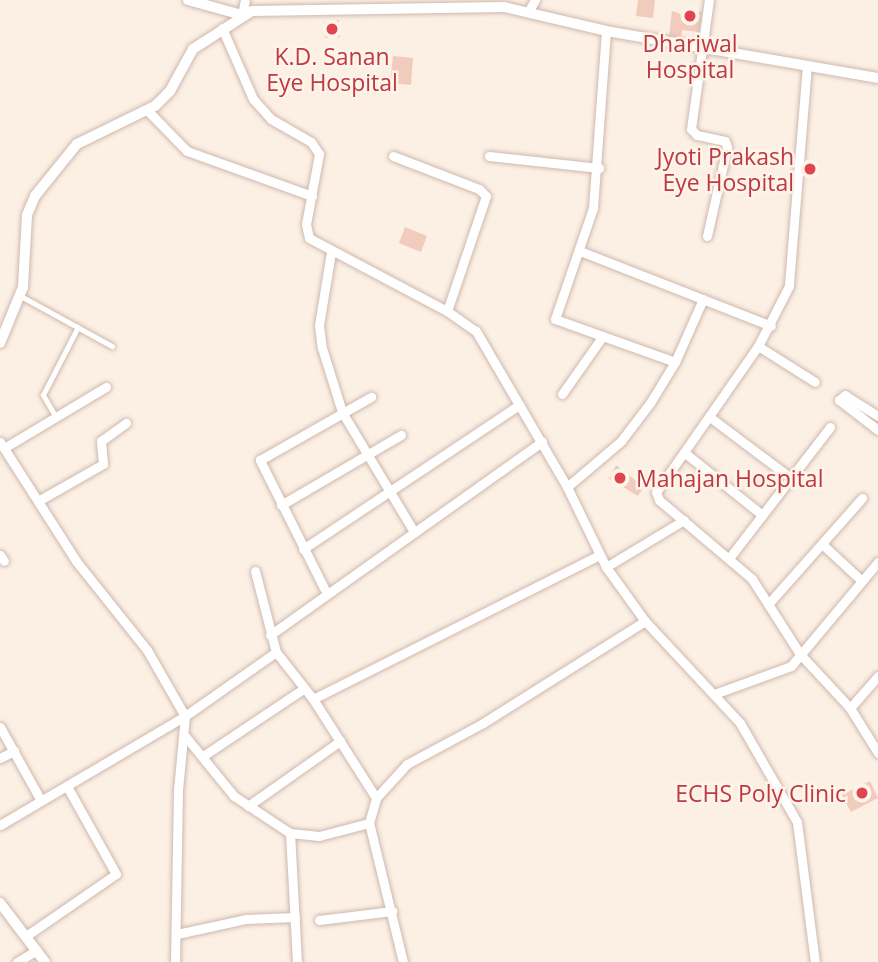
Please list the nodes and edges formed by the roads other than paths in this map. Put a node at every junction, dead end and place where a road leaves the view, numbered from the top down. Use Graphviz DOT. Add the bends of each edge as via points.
graph roads {
  1 [pos="188,0"];
  2 [pos="245,0"];
  3 [pos="536,0"];
  4 [pos="709,0"];
  5 [pos="405,5"];
  6 [pos="528,12"];
  7 [pos="242,15"];
  8 [pos="222,28"];
  9 [pos="606,31"];
  10 [pos="703,48"];
  11 [pos="807,65"];
  12 [pos="878,78"];
  13 [pos="147,110"];
  14 [pos="393,156"];
  15 [pos="489,156"];
  16 [pos="599,168"];
  17 [pos="312,196"];
  18 [pos="707,236"];
  19 [pos="580,251"];
  20 [pos="331,252"];
  21 [pos="20,296"];
  22 [pos="703,299"];
  23 [pos="447,311"];
  24 [pos="771,326"];
  25 [pos="78,327"];
  26 [pos="602,337"];
  27 [pos="0,343"];
  28 [pos="112,346"];
  29 [pos="758,346"];
  30 [pos="675,362"];
  31 [pos="815,382"];
  32 [pos="106,387"];
  33 [pos="562,394"];
  34 [pos="371,397"];
  35 [pos="519,405"];
  36 [pos="342,412"];
  37 [pos="878,416"];
  38 [pos="56,417"];
  39 [pos="711,418"];
  40 [pos="126,423"];
  41 [pos="830,427"];
  42 [pos="878,430"];
  43 [pos="401,435"];
  44 [pos="542,442"];
  45 [pos="2,445"];
  46 [pos="685,453"];
  47 [pos="366,455"];
  48 [pos="791,478"];
  49 [pos="567,487"];
  50 [pos="389,493"];
  51 [pos="862,498"];
  52 [pos="38,501"];
  53 [pos="281,505"];
  54 [pos="762,515"];
  55 [pos="684,520"];
  56 [pos="414,532"];
  57 [pos="822,544"];
  58 [pos="303,549"];
  59 [pos="599,555"];
  60 [pos="730,557"];
  61 [pos="878,562"];
  62 [pos="606,566"];
  63 [pos="255,572"];
  64 [pos="862,581"];
  65 [pos="326,592"];
  66 [pos="770,602"];
  67 [pos="645,621"];
  68 [pos="270,635"];
  69 [pos="276,652"];
  70 [pos="800,654"];
  71 [pos="878,677"];
  72 [pos="303,689"];
  73 [pos="717,693"];
  74 [pos="313,699"];
  75 [pos="849,708"];
  76 [pos="185,716"];
  77 [pos="0,727"];
  78 [pos="185,736"];
  79 [pos="340,741"];
  80 [pos="15,751"];
  81 [pos="878,753"];
  82 [pos="203,756"];
  83 [pos="0,758"];
  84 [pos="68,788"];
  85 [pos="376,798"];
  86 [pos="40,799"];
  87 [pos="248,806"];
  88 [pos="369,823"];
  89 [pos="0,825"];
  90 [pos="290,833"];
  91 [pos="0,903"];
  92 [pos="392,911"];
  93 [pos="295,917"];
  94 [pos="319,920"];
  95 [pos="177,934"];
  96 [pos="26,936"];
  97 [pos="37,950"];
  98 [pos="17,962"];
  99 [pos="45,962"];
  100 [pos="175,962"];
  101 [pos="297,962"];
  102 [pos="403,962"];
  103 [pos="815,962"];
  1 -- 7 [label="street"];
  2 -- 7 [label="street"];
  3 -- 6 [label="street"];
  4 -- 10 [label="street"];
  5 -- 6 [label="street" via="476,5"];
  5 -- 7 [label="street" via="262,10"];
  6 -- 9 [label="street"];
  7 -- 8 [label="street"];
  8 -- 13 [label="street" via="193,49 164,99"];
  8 -- 17 [label="street" via="253,99 271,119 316,146 320,164"];
  9 -- 10 [label="street"];
  9 -- 16 [label="street"];
  10 -- 11 [label="street"];
  10 -- 18 [label="street" via="691,129 697,135 725,141 727,147"];
  11 -- 12 [label="street"];
  11 -- 24 [label="street" via="794,257 789,286"];
  13 -- 17 [label="street" via="187,151"];
  13 -- 21 [label="street" via="77,144 35,196 27,215 26,272"];
  14 -- 23 [label="street" via="479,189 486,197"];
  15 -- 16 [label="street"];
  16 -- 19 [label="street"];
  17 -- 20 [label="street" via="306,232"];
  19 -- 22 [label="street"];
  19 -- 26 [label="street" via="555,319"];
  20 -- 23 [label="street"];
  20 -- 36 [label="street" via="319,335"];
  21 -- 25 [label="lane"];
  21 -- 27 [label="street"];
  22 -- 24 [label="street"];
  22 -- 30 [label="street"];
  23 -- 35 [label="street" via="475,331"];
  24 -- 29 [label="street"];
  25 -- 28 [label="lane"];
  25 -- 38 [label="lane" via="43,395"];
  26 -- 30 [label="street"];
  26 -- 33 [label="street"];
  29 -- 31 [label="street"];
  29 -- 39 [label="street"];
  30 -- 49 [label="street" via="621,441"];
  32 -- 38 [label="street"];
  34 -- 36 [label="street"];
  35 -- 44 [label="street"];
  35 -- 50 [label="street"];
  36 -- 47 [label="street"];
  36 -- 53 [label="street" via="261,457"];
  37 -- 42 [label="street" via="845,395 839,400"];
  38 -- 45 [label="street"];
  39 -- 46 [label="street"];
  39 -- 48 [label="street"];
  40 -- 52 [label="street" via="101,441 103,464"];
  41 -- 48 [label="street"];
  43 -- 47 [label="street"];
  44 -- 49 [label="street"];
  44 -- 56 [label="street"];
  45 -- 52 [label="street"];
  46 -- 54 [label="street"];
  46 -- 55 [label="street" via="656,492"];
  47 -- 50 [label="street"];
  47 -- 53 [label="street"];
  48 -- 54 [label="street"];
  49 -- 59 [label="street"];
  50 -- 56 [label="street"];
  50 -- 58 [label="street"];
  51 -- 57 [label="street"];
  52 -- 76 [label="street" via="76,561 147,650"];
  53 -- 58 [label="street"];
  54 -- 60 [label="street"];
  55 -- 60 [label="street"];
  55 -- 62 [label="street"];
  56 -- 65 [label="street"];
  57 -- 64 [label="street"];
  57 -- 66 [label="street"];
  58 -- 65 [label="street"];
  59 -- 62 [label="street"];
  59 -- 74 [label="street"];
  60 -- 66 [label="street"];
  61 -- 64 [label="street"];
  62 -- 67 [label="street"];
  63 -- 68 [label="street"];
  64 -- 70 [label="street"];
  65 -- 68 [label="street"];
  66 -- 70 [label="street"];
  67 -- 73 [label="street"];
  67 -- 85 [label="street" via="483,723 407,764"];
  68 -- 69 [label="street"];
  69 -- 72 [label="street"];
  69 -- 76 [label="street"];
  70 -- 73 [label="street" via="786,670"];
  70 -- 75 [label="street"];
  71 -- 75 [label="street"];
  72 -- 74 [label="street"];
  72 -- 82 [label="street"];
  73 -- 103 [label="street" via="762,757 797,822"];
  74 -- 79 [label="street"];
  75 -- 81 [label="street"];
  76 -- 78 [label="street"];
  76 -- 84 [label="street"];
  77 -- 80 [label="street"];
  78 -- 82 [label="street"];
  78 -- 95 [label="street" via="178,790"];
  79 -- 85 [label="street"];
  79 -- 87 [label="street"];
  80 -- 83 [label="street"];
  80 -- 86 [label="street"];
  82 -- 87 [label="street" via="223,784"];
  84 -- 86 [label="street"];
  84 -- 96 [label="street" via="116,874"];
  85 -- 88 [label="street"];
  86 -- 89 [label="street"];
  87 -- 90 [label="street"];
  88 -- 90 [label="street" via="319,836"];
  88 -- 92 [label="street"];
  90 -- 93 [label="street"];
  91 -- 96 [label="street"];
  92 -- 94 [label="street"];
  92 -- 102 [label="street"];
  93 -- 95 [label="street" via="246,919"];
  93 -- 101 [label="street"];
  95 -- 100 [label="street"];
  96 -- 97 [label="street"];
  97 -- 98 [label="street"];
  97 -- 99 [label="street"];
}
